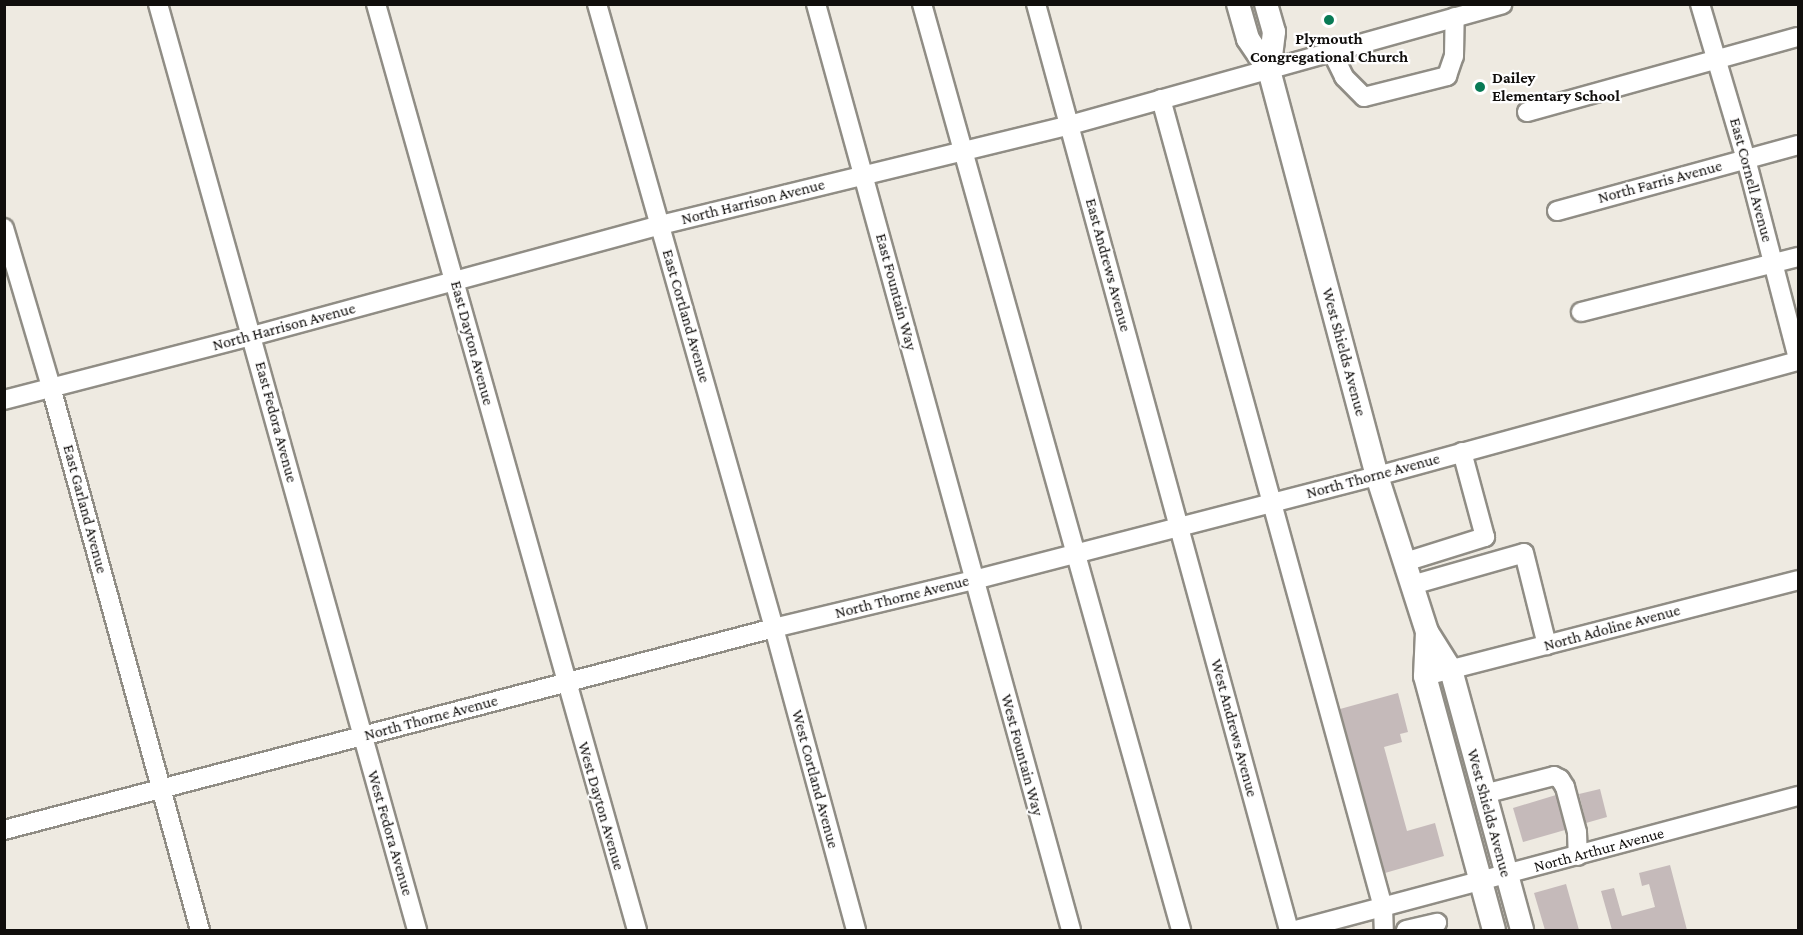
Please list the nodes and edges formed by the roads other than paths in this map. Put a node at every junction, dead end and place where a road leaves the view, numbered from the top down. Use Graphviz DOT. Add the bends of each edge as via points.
graph roads {
  1 [pos="158,4"];
  2 [pos="376,4"];
  3 [pos="597,4"];
  4 [pos="816,4"];
  5 [pos="922,4"];
  6 [pos="1036,4"];
  7 [pos="1238,4"];
  8 [pos="1266,4"];
  9 [pos="1502,4"];
  10 [pos="1700,4"];
  11 [pos="1478,8"];
  12 [pos="1455,17"];
  13 [pos="1798,38"];
  14 [pos="1332,52"];
  15 [pos="1716,59"];
  16 [pos="1269,70"];
  17 [pos="1161,99"];
  18 [pos="1527,112"];
  19 [pos="1070,125"];
  20 [pos="1798,145"];
  21 [pos="962,151"];
  22 [pos="1746,159"];
  23 [pos="864,175"];
  24 [pos="1557,210"];
  25 [pos="660,225"];
  26 [pos="4,228"];
  27 [pos="1798,257"];
  28 [pos="1774,263"];
  29 [pos="454,281"];
  30 [pos="1581,312"];
  31 [pos="252,336"];
  32 [pos="1798,359"];
  33 [pos="51,387"];
  34 [pos="4,400"];
  35 [pos="1462,452"];
  36 [pos="1377,476"];
  37 [pos="1273,502"];
  38 [pos="1180,526"];
  39 [pos="1076,553"];
  40 [pos="1405,562"];
  41 [pos="974,580"];
  42 [pos="1798,580"];
  43 [pos="1412,585"];
  44 [pos="774,628"];
  45 [pos="1427,632"];
  46 [pos="1547,645"];
  47 [pos="1451,670"];
  48 [pos="1425,676"];
  49 [pos="565,682"];
  50 [pos="362,736"];
  51 [pos="162,789"];
  52 [pos="1484,794"];
  53 [pos="1798,796"];
  54 [pos="4,830"];
  55 [pos="1578,856"];
  56 [pos="1506,875"];
  57 [pos="1481,883"];
  58 [pos="1383,907"];
  59 [pos="1437,923"];
  60 [pos="200,930"];
  61 [pos="417,930"];
  62 [pos="637,930"];
  63 [pos="856,930"];
  64 [pos="1071,930"];
  65 [pos="1181,930"];
  66 [pos="1289,930"];
  67 [pos="1296,930"];
  68 [pos="1384,930"];
  69 [pos="1406,930"];
  70 [pos="1494,930"];
  71 [pos="1522,930"];
  1 -- 31 [label="street, East Fedora Avenue"];
  2 -- 29 [label="street, East Dayton Avenue"];
  3 -- 25 [label="street, East Cortland Avenue"];
  4 -- 23 [label="street, East Fountain Way"];
  5 -- 21 [label="street"];
  6 -- 19 [label="street, East Andrews Avenue"];
  7 -- 16 [label="main road, West Shields Avenue" via="1248,39"];
  8 -- 16 [label="main road, West Shields Avenue" via="1274,32"];
  9 -- 11 [label="street, North Harrison Avenue"];
  10 -- 15 [label="street, East Cornell Avenue"];
  11 -- 12 [label="street, North Harrison Avenue"];
  12 -- 14 [label="street, North Harrison Avenue"];
  12 -- 14 [label="street" via="1454,56 1447,76 1364,97 1344,77"];
  13 -- 15 [label="street"];
  14 -- 16 [label="street, North Harrison Avenue"];
  15 -- 18 [label="street"];
  15 -- 22 [label="street, East Cornell Avenue"];
  16 -- 17 [label="street, North Harrison Avenue"];
  16 -- 36 [label="main road, West Shields Avenue"];
  17 -- 19 [label="street, North Harrison Avenue"];
  17 -- 37 [label="street"];
  19 -- 21 [label="street, North Harrison Avenue"];
  19 -- 38 [label="street, East Andrews Avenue"];
  20 -- 22 [label="street, North Farris Avenue"];
  21 -- 23 [label="street, North Harrison Avenue"];
  21 -- 39 [label="street"];
  22 -- 24 [label="street, North Farris Avenue"];
  22 -- 28 [label="street, East Cornell Avenue"];
  23 -- 25 [label="street, North Harrison Avenue"];
  23 -- 41 [label="street, East Fountain Way"];
  25 -- 29 [label="street, North Harrison Avenue"];
  25 -- 44 [label="street, East Cortland Avenue"];
  26 -- 33 [label="street, East Garland Avenue"];
  27 -- 28 [label="street"];
  28 -- 30 [label="street"];
  28 -- 32 [label="street, East Cornell Avenue"];
  29 -- 31 [label="street, North Harrison Avenue"];
  29 -- 49 [label="street, East Dayton Avenue"];
  31 -- 33 [label="street, North Harrison Avenue"];
  31 -- 50 [label="street, East Fedora Avenue"];
  32 -- 35 [label="street, North Thorne Avenue"];
  33 -- 34 [label="street, North Harrison Avenue"];
  33 -- 51 [label="street, East Garland Avenue"];
  35 -- 36 [label="street, North Thorne Avenue"];
  35 -- 40 [label="street" via="1485,537"];
  36 -- 37 [label="street, North Thorne Avenue"];
  36 -- 40 [label="main road, West Shields Avenue"];
  37 -- 38 [label="street, North Thorne Avenue"];
  37 -- 58 [label="street"];
  38 -- 39 [label="street, North Thorne Avenue"];
  38 -- 66 [label="street, West Andrews Avenue"];
  39 -- 41 [label="street, North Thorne Avenue"];
  39 -- 65 [label="street"];
  40 -- 43 [label="main road, West Shields Avenue"];
  41 -- 44 [label="street, North Thorne Avenue"];
  41 -- 64 [label="street, West Fountain Way"];
  42 -- 46 [label="street, North Adoline Avenue"];
  43 -- 45 [label="main road, West Shields Avenue"];
  43 -- 46 [label="street" via="1524,553"];
  44 -- 49 [label="street, North Thorne Avenue"];
  44 -- 63 [label="street, West Cortland Avenue"];
  45 -- 47 [label="main road, West Shields Avenue"];
  45 -- 48 [label="main road, West Shields Avenue"];
  46 -- 47 [label="street, North Adoline Avenue"];
  47 -- 48 [label="street, North Adoline Avenue"];
  47 -- 52 [label="main road, West Shields Avenue"];
  48 -- 57 [label="main road, West Shields Avenue"];
  49 -- 50 [label="street, North Thorne Avenue"];
  49 -- 62 [label="street, West Dayton Avenue"];
  50 -- 51 [label="street, North Thorne Avenue"];
  50 -- 61 [label="street, West Fedora Avenue"];
  51 -- 54 [label="street, North Thorne Avenue"];
  51 -- 60 [label="street, East Garland Avenue"];
  52 -- 55 [label="street" via="1554,776 1560,779 1577,832"];
  52 -- 56 [label="main road, West Shields Avenue"];
  53 -- 55 [label="street, North Arthur Avenue"];
  55 -- 56 [label="street, North Arthur Avenue"];
  56 -- 57 [label="street, North Arthur Avenue"];
  56 -- 71 [label="main road, West Shields Avenue"];
  57 -- 58 [label="street, North Arthur Avenue"];
  57 -- 70 [label="main road, West Shields Avenue"];
  58 -- 67 [label="street, North Arthur Avenue"];
  58 -- 68 [label="street"];
  59 -- 69 [label="street"];
}
